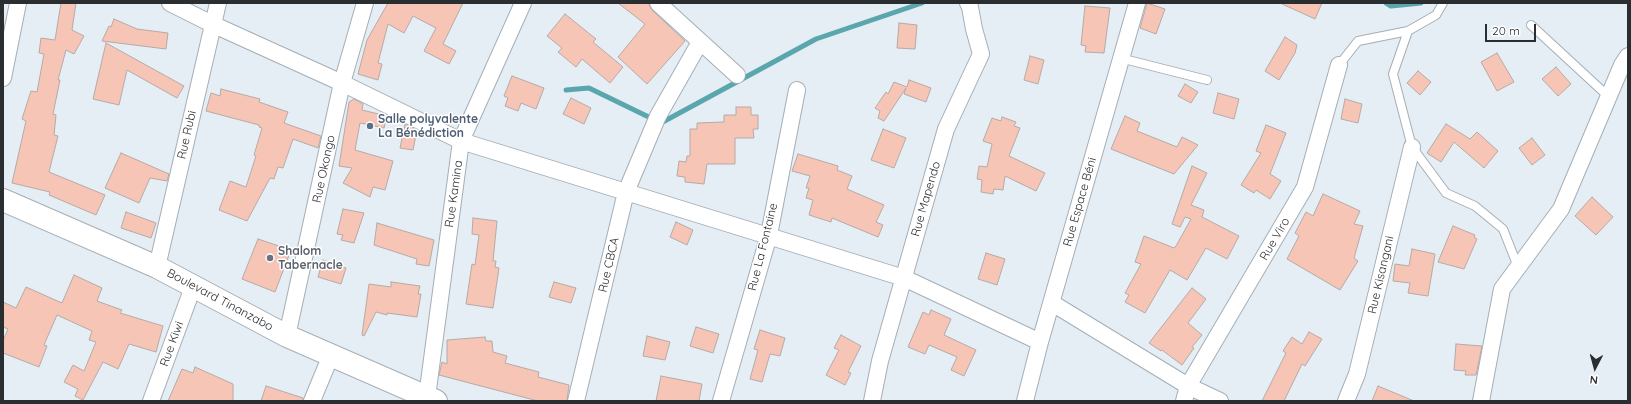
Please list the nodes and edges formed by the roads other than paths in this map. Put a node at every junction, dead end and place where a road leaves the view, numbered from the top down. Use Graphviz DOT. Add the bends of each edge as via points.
graph roads {
  1 [pos="18,3"];
  2 [pos="170,3"];
  3 [pos="218,3"];
  4 [pos="365,3"];
  5 [pos="522,3"];
  6 [pos="658,3"];
  7 [pos="1137,3"];
  8 [pos="1442,3"];
  9 [pos="969,5"];
  10 [pos="212,24"];
  11 [pos="1531,25"];
  12 [pos="1408,31"];
  13 [pos="700,42"];
  14 [pos="1120,58"];
  15 [pos="1626,63"];
  16 [pos="1339,65"];
  17 [pos="737,75"];
  18 [pos="3,78"];
  19 [pos="1207,80"];
  20 [pos="342,83"];
  21 [pos="797,90"];
  22 [pos="1609,97"];
  23 [pos="462,141"];
  24 [pos="1412,147"];
  25 [pos="626,192"];
  26 [pos="3,200"];
  27 [pos="768,235"];
  28 [pos="157,267"];
  29 [pos="1518,267"];
  30 [pos="904,278"];
  31 [pos="193,288"];
  32 [pos="1052,303"];
  33 [pos="287,336"];
  34 [pos="1040,342"];
  35 [pos="331,356"];
  36 [pos="1186,394"];
  37 [pos="432,399"];
  38 [pos="151,401"];
  39 [pos="312,401"];
  40 [pos="576,401"];
  41 [pos="721,401"];
  42 [pos="872,401"];
  43 [pos="1025,401"];
  44 [pos="1220,401"];
  45 [pos="1346,401"];
  46 [pos="1481,401"];
  1 -- 18 [label="street"];
  2 -- 10 [label="street"];
  3 -- 10 [label="street, Rue Rubi"];
  4 -- 20 [label="street, Rue Okongo"];
  5 -- 23 [label="street, Rue Kamina"];
  6 -- 13 [label="street"];
  7 -- 14 [label="street, Rue Espace Béni"];
  8 -- 12 [label="lane" via="1436,15"];
  9 -- 30 [label="street, Rue Mapendo" via="981,54 946,129"];
  10 -- 20 [label="street"];
  10 -- 28 [label="street, Rue Rubi"];
  11 -- 22 [label="lane"];
  12 -- 16 [label="lane" via="1358,41"];
  12 -- 24 [label="lane" via="1393,74"];
  13 -- 17 [label="street"];
  13 -- 25 [label="street, Rue CBCA" via="658,116"];
  14 -- 19 [label="lane"];
  14 -- 32 [label="street, Rue Espace Béni"];
  15 -- 22 [label="street"];
  16 -- 36 [label="street, Rue Viro" via="1305,187"];
  20 -- 23 [label="street"];
  20 -- 33 [label="street, Rue Okongo"];
  21 -- 27 [label="street, Rue La Fontaine"];
  22 -- 29 [label="street" via="1561,209"];
  23 -- 25 [label="street"];
  23 -- 37 [label="street, Rue Kamina"];
  24 -- 29 [label="lane" via="1446,193 1475,206 1503,229"];
  24 -- 45 [label="street, Rue Kisangani" via="1357,374"];
  25 -- 27 [label="street"];
  25 -- 40 [label="street, Rue CBCA"];
  26 -- 28 [label="street, Boulevard Tinanzabo"];
  27 -- 30 [label="street"];
  27 -- 41 [label="street, Rue La Fontaine"];
  28 -- 31 [label="street, Boulevard Tinanzabo"];
  29 -- 46 [label="street" via="1502,289"];
  30 -- 34 [label="street"];
  30 -- 42 [label="street, Rue Mapendo" via="880,361"];
  31 -- 33 [label="street, Boulevard Tinanzabo"];
  31 -- 38 [label="street, Rue Kiwi"];
  32 -- 34 [label="street, Rue Espace Béni"];
  32 -- 36 [label="street"];
  33 -- 35 [label="street, Boulevard Tinanzabo"];
  34 -- 43 [label="street, Rue Espace Béni"];
  35 -- 37 [label="street, Boulevard Tinanzabo"];
  35 -- 39 [label="street"];
  36 -- 44 [label="street"];
}
